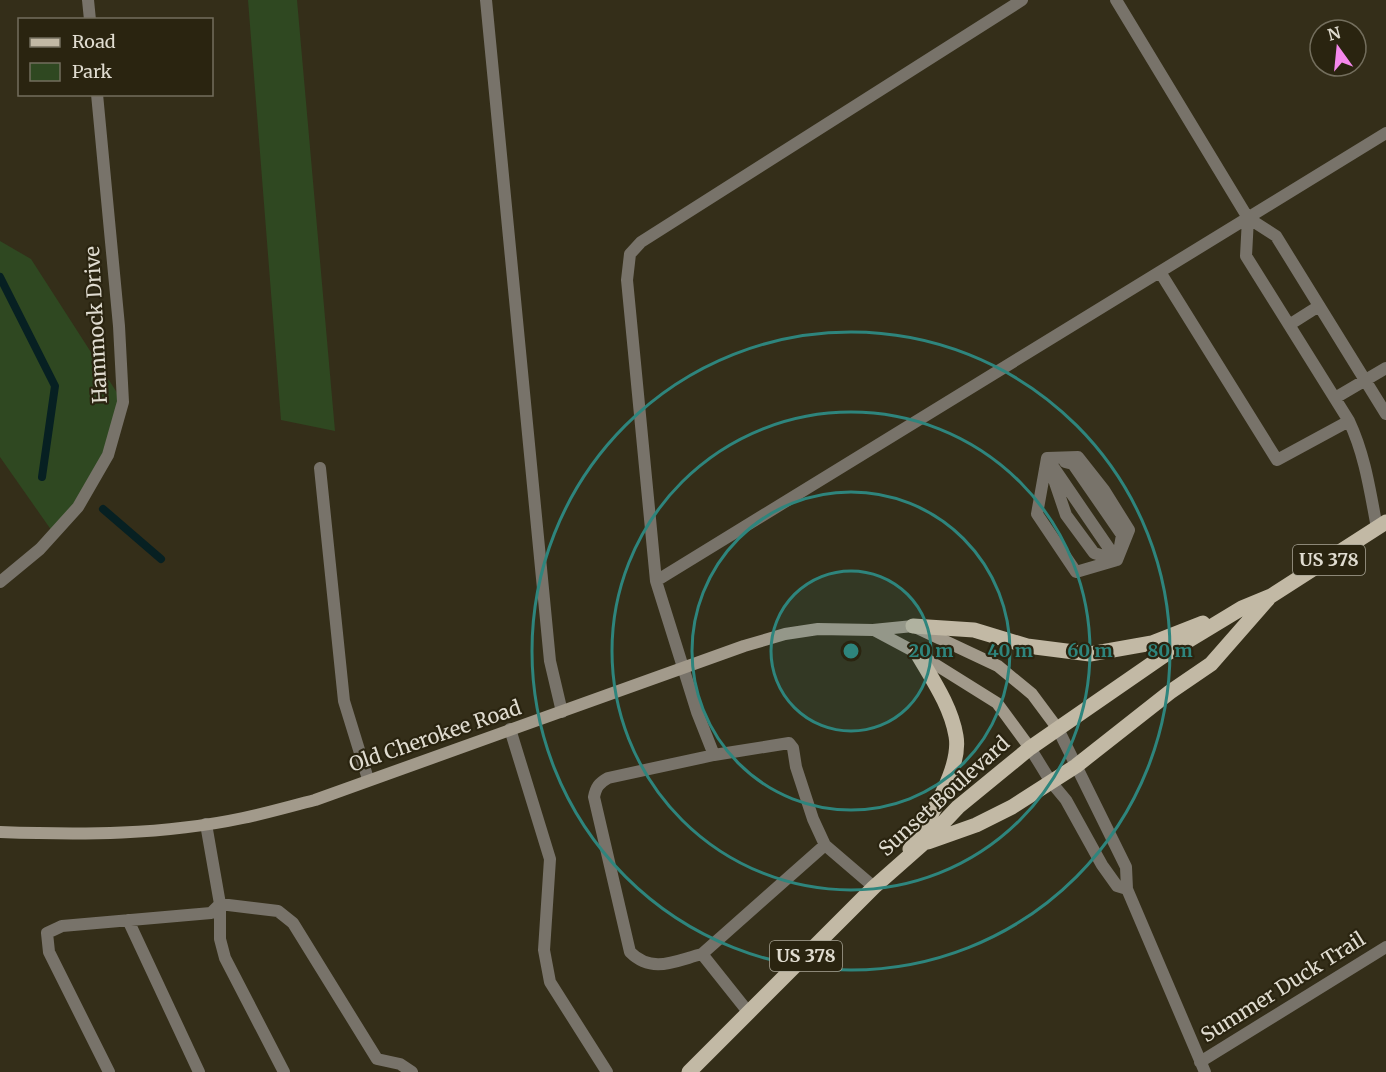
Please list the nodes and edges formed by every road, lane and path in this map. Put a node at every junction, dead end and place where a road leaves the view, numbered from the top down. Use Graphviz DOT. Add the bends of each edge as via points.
graph roads {
  1 [pos="88,0"];
  2 [pos="486,0"];
  3 [pos="1022,0"];
  4 [pos="1116,0"];
  5 [pos="90,18"];
  6 [pos="97,96"];
  7 [pos="1386,133"];
  8 [pos="1248,218"];
  9 [pos="1160,272"];
  10 [pos="1319,306"];
  11 [pos="1289,325"];
  12 [pos="1386,368"];
  13 [pos="1365,380"];
  14 [pos="1335,398"];
  15 [pos="1386,414"];
  16 [pos="1349,421"];
  17 [pos="1047,458"];
  18 [pos="320,468"];
  19 [pos="1381,525"];
  20 [pos="1117,560"];
  21 [pos="656,581"];
  22 [pos="0,582"];
  23 [pos="1271,596"];
  24 [pos="1242,608"];
  25 [pos="912,626"];
  26 [pos="873,630"];
  27 [pos="917,653"];
  28 [pos="684,667"];
  29 [pos="562,712"];
  30 [pos="510,729"];
  31 [pos="1058,729"];
  32 [pos="1030,748"];
  33 [pos="714,755"];
  34 [pos="1076,766"];
  35 [pos="368,780"];
  36 [pos="1051,782"];
  37 [pos="206,824"];
  38 [pos="0,831"];
  39 [pos="925,843"];
  40 [pos="825,845"];
  41 [pos="902,861"];
  42 [pos="873,887"];
  43 [pos="1127,889"];
  44 [pos="220,904"];
  45 [pos="128,920"];
  46 [pos="1386,946"];
  47 [pos="702,954"];
  48 [pos="749,1013"];
  49 [pos="1202,1067"];
  50 [pos="109,1072"];
  51 [pos="199,1072"];
  52 [pos="284,1072"];
  53 [pos="412,1072"];
  54 [pos="607,1072"];
  55 [pos="689,1072"];
  1 -- 5 [label="street"];
  2 -- 29 [label="street" via="550,661"];
  3 -- 21 [label="street" via="650,236 630,254 627,280"];
  4 -- 8 [label="street"];
  6 -- 22 [label="street, Hammock Drive" via="123,402 108,455 78,507 40,549"];
  7 -- 8 [label="street"];
  8 -- 9 [label="street"];
  8 -- 10 [label="street" via="1276,236"];
  8 -- 11 [label="street" via="1246,255"];
  9 -- 16 [label="street" via="1277,460"];
  9 -- 21 [label="street"];
  10 -- 11 [label="street"];
  10 -- 13 [label="street"];
  11 -- 14 [label="street"];
  12 -- 13 [label="street"];
  13 -- 14 [label="street"];
  13 -- 15 [label="street"];
  14 -- 16 [label="street"];
  16 -- 19 [label="street" via="1363,455"];
  17 -- 20 [label="street"];
  17 -- 20 [label="street" via="1073,464 1122,535"];
  17 -- 20 [label="street" via="1037,514 1076,572"];
  18 -- 35 [label="street" via="344,701"];
  19 -- 23 [label="main road, Sunset Boulevard / US 378"];
  21 -- 28 [label="street"];
  23 -- 24 [label="main road, Sunset Boulevard / US 378"];
  23 -- 34 [label="main road" via="1211,664"];
  24 -- 25 [label="main road" via="1152,642 1090,654 1027,646 974,630"];
  24 -- 31 [label="main road, Sunset Boulevard / US 378" via="1166,654"];
  25 -- 26 [label="street, Old Cherokee Road"];
  25 -- 31 [label="street" via="998,666 1032,694"];
  26 -- 27 [label="street, Old Cherokee Road"];
  26 -- 28 [label="street, Old Cherokee Road" via="785,634"];
  27 -- 32 [label="street, Old Cherokee Road" via="997,703"];
  27 -- 41 [label="main road" via="948,711 957,737 954,762 938,804"];
  28 -- 29 [label="street, Old Cherokee Road"];
  28 -- 33 [label="street"];
  29 -- 30 [label="street, Old Cherokee Road"];
  30 -- 35 [label="street, Old Cherokee Road"];
  30 -- 54 [label="street" via="550,859 544,950 550,982"];
  31 -- 32 [label="main road, Sunset Boulevard / US 378"];
  31 -- 34 [label="street"];
  32 -- 36 [label="street"];
  32 -- 39 [label="main road, Sunset Boulevard / US 378" via="958,807"];
  33 -- 40 [label="street" via="789,743"];
  33 -- 47 [label="street" via="608,778 600,783 594,797 630,952 648,965"];
  34 -- 36 [label="main road"];
  34 -- 43 [label="street" via="1126,867"];
  35 -- 37 [label="street, Old Cherokee Road" via="315,800"];
  36 -- 39 [label="main road" via="976,825"];
  36 -- 43 [label="street" via="1066,800 1102,865 1117,886"];
  37 -- 38 [label="street, Old Cherokee Road" via="72,835"];
  37 -- 44 [label="street"];
  39 -- 41 [label="main road, Sunset Boulevard / US 378"];
  40 -- 42 [label="street"];
  40 -- 47 [label="street"];
  41 -- 42 [label="main road, Sunset Boulevard / US 378"];
  42 -- 48 [label="main road, Sunset Boulevard / US 378"];
  43 -- 49 [label="street"];
  44 -- 45 [label="street" via="211,913"];
  44 -- 52 [label="street" via="220,939 225,958"];
  44 -- 53 [label="street" via="278,910 293,923 377,1059 400,1064"];
  45 -- 50 [label="street" via="62,926 47,933 49,952"];
  45 -- 51 [label="street"];
  46 -- 49 [label="street, Summer Duck Trail"];
  47 -- 48 [label="street"];
  48 -- 55 [label="main road, Sunset Boulevard / US 378"];
}
